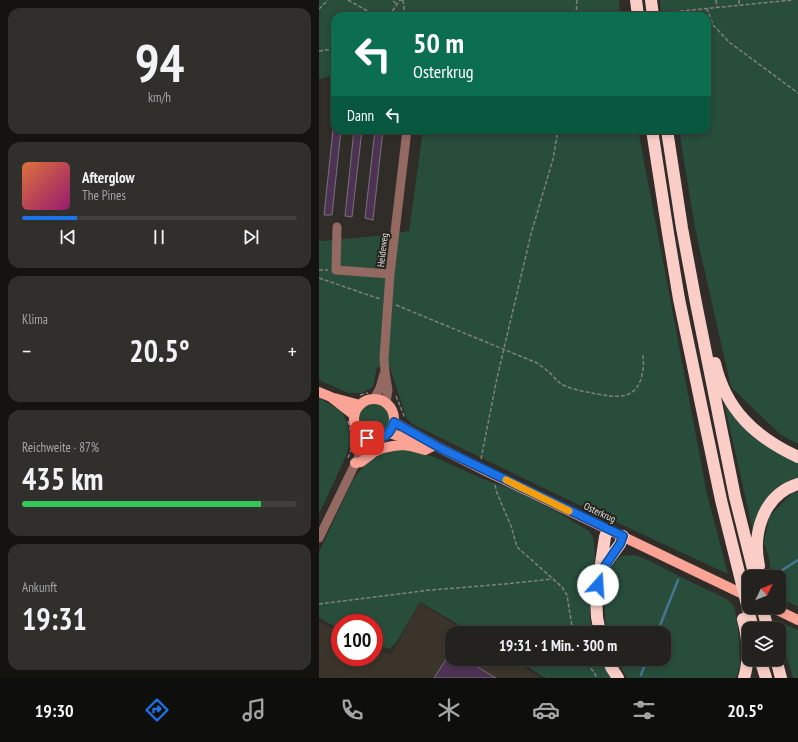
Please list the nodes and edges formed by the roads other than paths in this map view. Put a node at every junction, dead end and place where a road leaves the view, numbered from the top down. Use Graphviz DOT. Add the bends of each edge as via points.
graph roads {
  1 [pos="651,1"];
  2 [pos="657,12"];
  3 [pos="407,134"];
  4 [pos="653,134"];
  5 [pos="668,134"];
  6 [pos="337,227"];
  7 [pos="390,274"];
  8 [pos="698,311"];
  9 [pos="385,372"];
  10 [pos="319,392"];
  11 [pos="372,394"];
  12 [pos="331,398"];
  13 [pos="359,400"];
  14 [pos="386,402"];
  15 [pos="350,416"];
  16 [pos="394,422"];
  17 [pos="389,433"];
  18 [pos="357,437"];
  19 [pos="373,439"];
  20 [pos="437,448"];
  21 [pos="798,457"];
  22 [pos="354,459"];
  23 [pos="798,484"];
  24 [pos="608,529"];
  25 [pos="623,536"];
  26 [pos="319,538"];
  27 [pos="753,570"];
  28 [pos="761,570"];
  29 [pos="600,573"];
  30 [pos="742,578"];
  31 [pos="742,591"];
  32 [pos="742,599"];
  33 [pos="782,614"];
  34 [pos="796,619"];
  35 [pos="599,626"];
  36 [pos="611,666"];
  37 [pos="762,666"];
  38 [pos="777,666"];
  39 [pos="618,678"];
  40 [pos="744,678"];
  41 [pos="766,678"];
  42 [pos="781,678"];
  1 -- 2 [label="highway"];
  3 -- 7 [label="street, Heideweg"];
  4 -- 30 [label="highway" via="679,299 721,500"];
  5 -- 8 [label="highway"];
  6 -- 7 [label="street" via="336,270"];
  7 -- 9 [label="street, Heideweg"];
  8 -- 21 [label="highway" via="706,322 720,378 732,405 754,430"];
  8 -- 27 [label="highway" via="735,497"];
  9 -- 11 [label="street, Heideweg" via="380,388"];
  9 -- 14 [label="street, Heideweg" via="388,390"];
  10 -- 12 [label="main road"];
  11 -- 13 [label="main road" via="367,400"];
  11 -- 14 [label="main road"];
  12 -- 13 [label="main road"];
  12 -- 15 [label="main road"];
  13 -- 15 [label="main road" via="356,410"];
  14 -- 16 [label="main road" via="393,412"];
  15 -- 18 [label="main road" via="354,421"];
  16 -- 17 [label="main road"];
  16 -- 20 [label="main road, Osterkrug"];
  17 -- 19 [label="main road" via="379,439"];
  17 -- 20 [label="main road, Osterkrug"];
  18 -- 19 [label="main road"];
  18 -- 22 [label="street"];
  19 -- 22 [label="street"];
  20 -- 22 [label="main road" via="383,448 361,462"];
  20 -- 24 [label="main road, Osterkrug"];
  22 -- 26 [label="street"];
  23 -- 28 [label="highway" via="778,495 769,504 763,516 758,533 757,552"];
  24 -- 25 [label="main road, Osterkrug"];
  24 -- 29 [label="highway"];
  25 -- 29 [label="highway"];
  25 -- 31 [label="main road, Osterkrug"];
  29 -- 35 [label="highway" via="596,597"];
  32 -- 40 [label="highway" via="739,604 747,641"];
  33 -- 34 [label="main road"];
  36 -- 39 [label="highway"];
  37 -- 41 [label="highway"];
  38 -- 42 [label="highway"];
}
